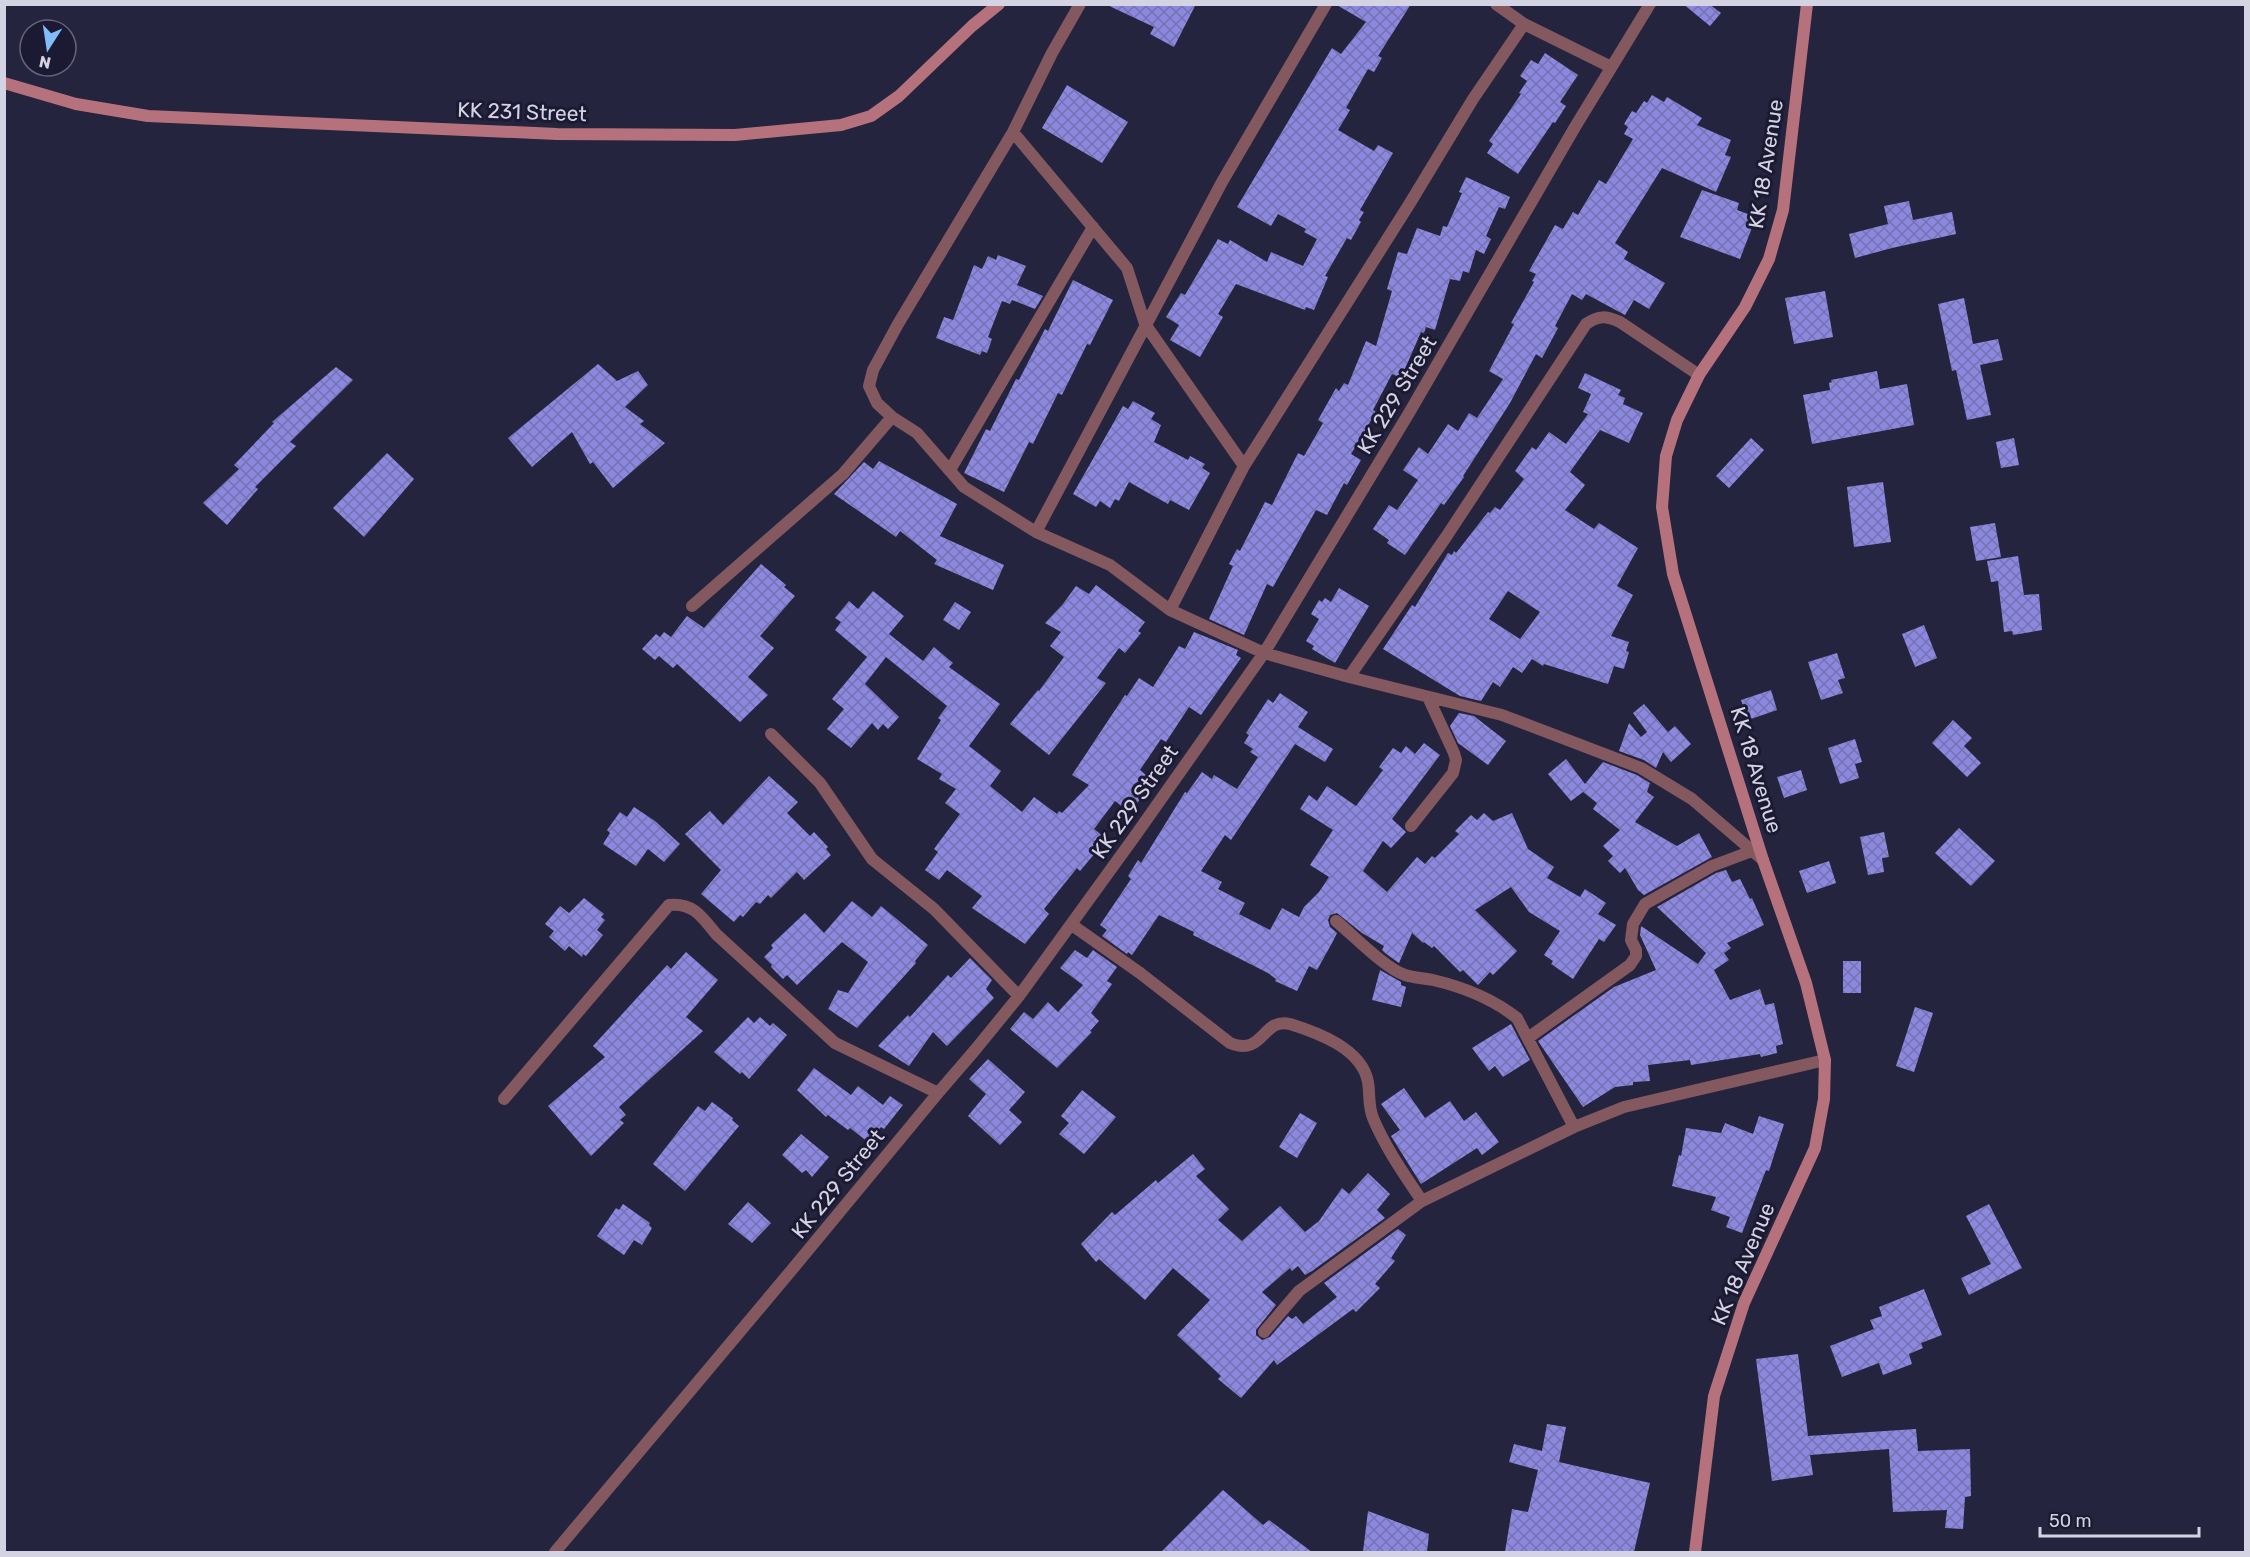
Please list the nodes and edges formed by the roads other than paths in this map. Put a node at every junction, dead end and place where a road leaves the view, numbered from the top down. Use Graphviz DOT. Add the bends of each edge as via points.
graph roads {
  1 [pos="999,4"];
  2 [pos="1080,4"];
  3 [pos="1326,4"];
  4 [pos="1496,4"];
  5 [pos="1650,4"];
  6 [pos="1807,4"];
  7 [pos="1524,24"];
  8 [pos="1611,67"];
  9 [pos="4,83"];
  10 [pos="1013,132"];
  11 [pos="1093,227"];
  12 [pos="1145,324"];
  13 [pos="1699,375"];
  14 [pos="892,417"];
  15 [pos="1244,466"];
  16 [pos="950,470"];
  17 [pos="1036,532"];
  18 [pos="692,606"];
  19 [pos="1170,610"];
  20 [pos="1264,653"];
  21 [pos="1349,677"];
  22 [pos="1428,697"];
  23 [pos="771,734"];
  24 [pos="1411,826"];
  25 [pos="1752,851"];
  26 [pos="1763,860"];
  27 [pos="1336,921"];
  28 [pos="1072,925"];
  29 [pos="1019,996"];
  30 [pos="1528,1038"];
  31 [pos="1825,1059"];
  32 [pos="938,1093"];
  33 [pos="504,1098"];
  34 [pos="1574,1127"];
  35 [pos="1422,1201"];
  36 [pos="1264,1332"];
  37 [pos="555,1552"];
  38 [pos="1695,1552"];
  1 -- 9 [label="main road, KK 231 Street" via="899,96 871,116 841,125 735,135 557,134 148,116 76,104"];
  2 -- 10 [label="street"];
  3 -- 12 [label="street"];
  4 -- 7 [label="street"];
  5 -- 8 [label="street, KK 229 Street"];
  6 -- 13 [label="main road, KK 18 Avenue" via="1783,210 1769,259 1745,307"];
  7 -- 8 [label="street"];
  7 -- 15 [label="street"];
  8 -- 20 [label="street, KK 229 Street" via="1410,413"];
  10 -- 11 [label="street"];
  10 -- 14 [label="street" via="873,370 869,386 877,403"];
  11 -- 12 [label="street" via="1127,268"];
  11 -- 16 [label="street"];
  12 -- 15 [label="street"];
  12 -- 17 [label="street"];
  13 -- 21 [label="street" via="1607,316 1586,324"];
  13 -- 26 [label="main road, KK 18 Avenue" via="1665,456 1662,507 1673,574"];
  14 -- 16 [label="street" via="917,433"];
  14 -- 18 [label="street" via="843,474"];
  15 -- 19 [label="street"];
  16 -- 17 [label="street" via="964,487"];
  17 -- 19 [label="street" via="1110,565"];
  19 -- 20 [label="street"];
  20 -- 21 [label="street"];
  20 -- 28 [label="street, KK 229 Street"];
  21 -- 22 [label="street"];
  22 -- 24 [label="street" via="1456,760 1453,773"];
  22 -- 25 [label="street" via="1502,716 1641,768 1692,800"];
  23 -- 29 [label="street" via="820,783 872,860 934,909"];
  25 -- 26 [label="street"];
  25 -- 30 [label="street" via="1712,866 1645,904 1633,924 1631,940 1636,956 1630,965"];
  26 -- 31 [label="main road, KK 18 Avenue" via="1806,982"];
  27 -- 30 [label="street" via="1404,975 1456,987 1503,1008 1517,1018"];
  28 -- 29 [label="street, KK 229 Street"];
  28 -- 35 [label="street" via="1230,1043 1252,1045 1271,1028 1288,1023 1354,1054 1368,1082 1372,1116"];
  29 -- 32 [label="street, KK 229 Street"];
  30 -- 34 [label="street"];
  31 -- 34 [label="street" via="1624,1107"];
  31 -- 38 [label="main road, KK 18 Avenue" via="1824,1099 1815,1148 1744,1303 1716,1389"];
  32 -- 33 [label="street" via="835,1043 699,914 682,903 669,905"];
  32 -- 37 [label="street, KK 229 Street"];
  34 -- 35 [label="street"];
  35 -- 36 [label="street" via="1299,1291"];
}
